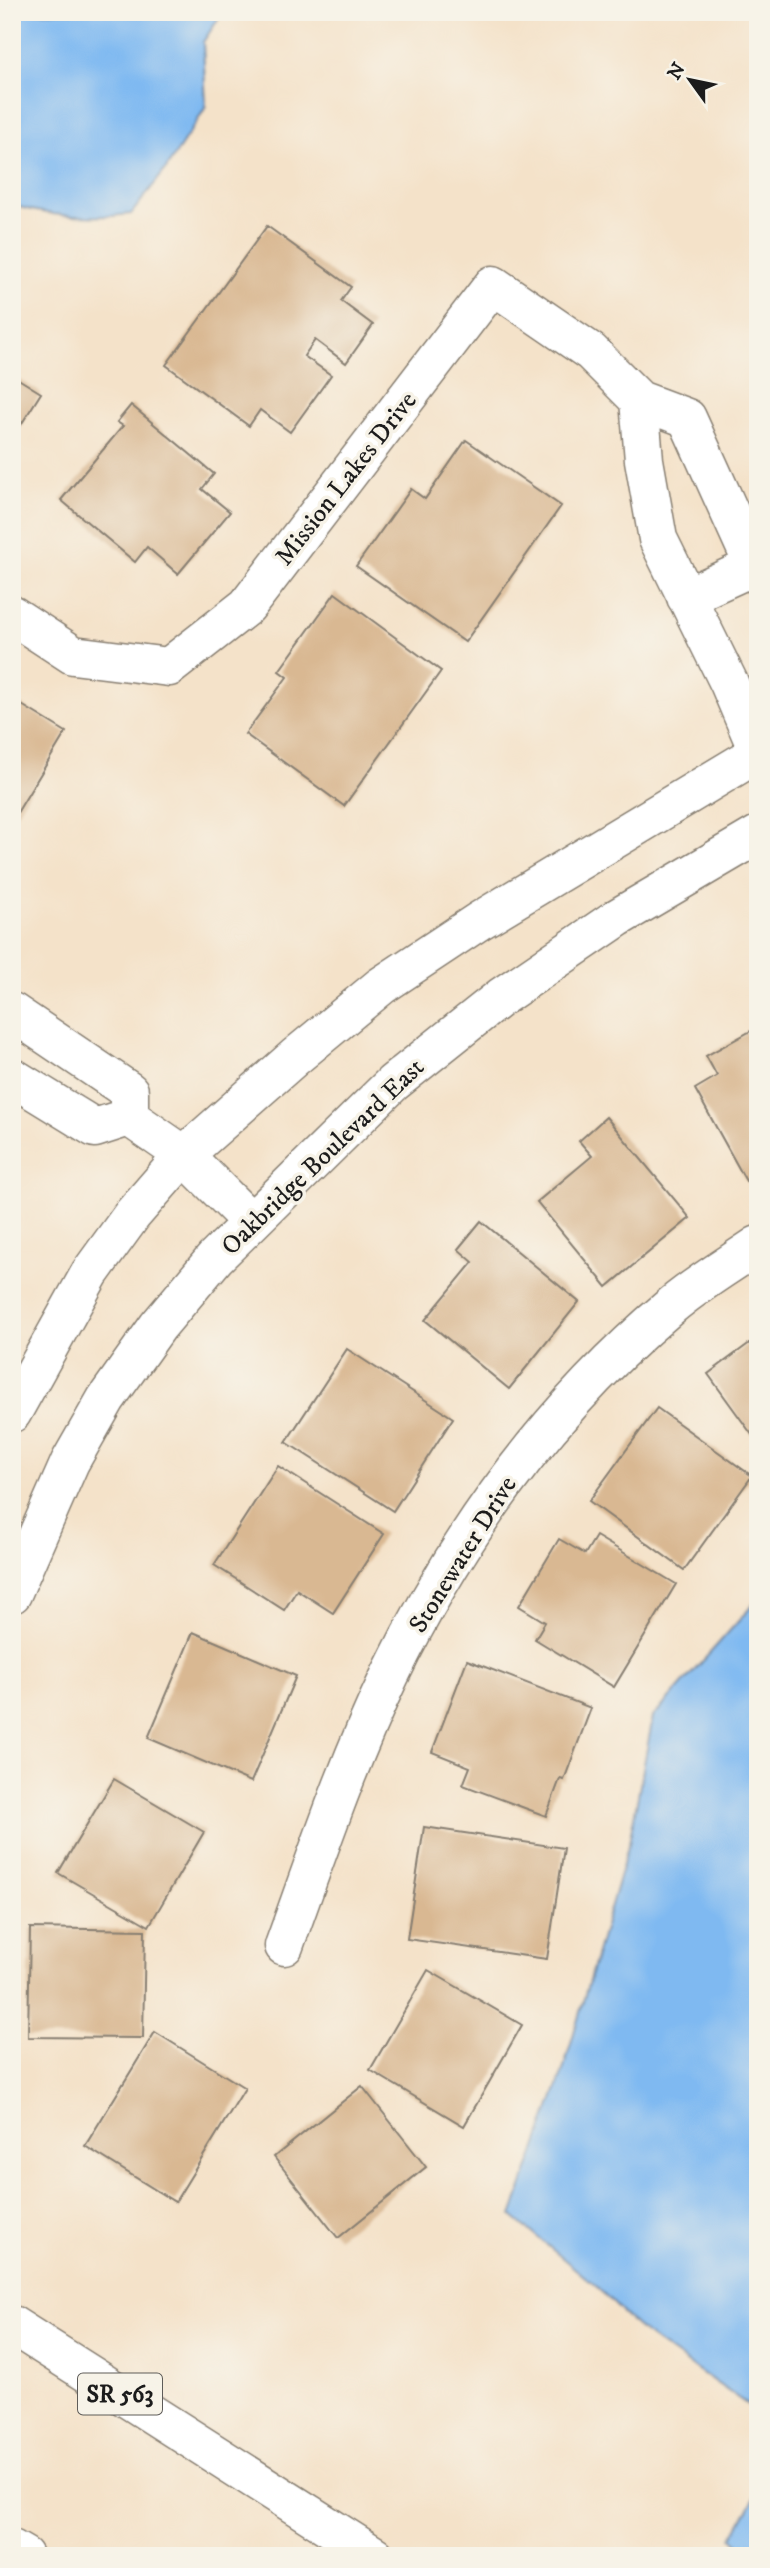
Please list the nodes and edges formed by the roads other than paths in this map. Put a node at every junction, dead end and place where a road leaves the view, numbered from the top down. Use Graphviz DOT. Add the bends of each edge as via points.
graph roads {
  1 [pos="639,400"];
  2 [pos="756,571"];
  3 [pos="686,597"];
  4 [pos="12,615"];
  5 [pos="758,752"];
  6 [pos="758,835"];
  7 [pos="12,1012"];
  8 [pos="12,1077"];
  9 [pos="129,1117"];
  10 [pos="184,1155"];
  11 [pos="251,1222"];
  12 [pos="758,1245"];
  13 [pos="12,1413"];
  14 [pos="12,1594"];
  15 [pos="284,1946"];
  16 [pos="12,2325"];
  17 [pos="12,2549"];
  18 [pos="24,2556"];
  19 [pos="375,2556"];
  1 -- 2 [label="street, Mission Lakes Drive" via="687,418"];
  1 -- 3 [label="street" via="658,539"];
  1 -- 4 [label="street, Mission Lakes Drive" via="591,352 493,285 247,606 169,667 73,655"];
  2 -- 3 [label="street"];
  3 -- 5 [label="street"];
  5 -- 10 [label="street" via="478,921 382,986"];
  6 -- 11 [label="street, Oakbridge Boulevard East" via="617,918 501,997 393,1083"];
  7 -- 9 [label="street" via="129,1091"];
  8 -- 9 [label="street" via="95,1129"];
  9 -- 10 [label="street"];
  10 -- 11 [label="street"];
  10 -- 13 [label="street" via="90,1273"];
  11 -- 14 [label="street, Oakbridge Boulevard East" via="158,1326 106,1399 70,1462"];
  12 -- 15 [label="street, Stonewater Drive" via="673,1304 594,1376 532,1446 477,1520 390,1675 350,1766"];
  16 -- 19 [label="street, SR 563"];
  17 -- 18 [label="street"];
}
